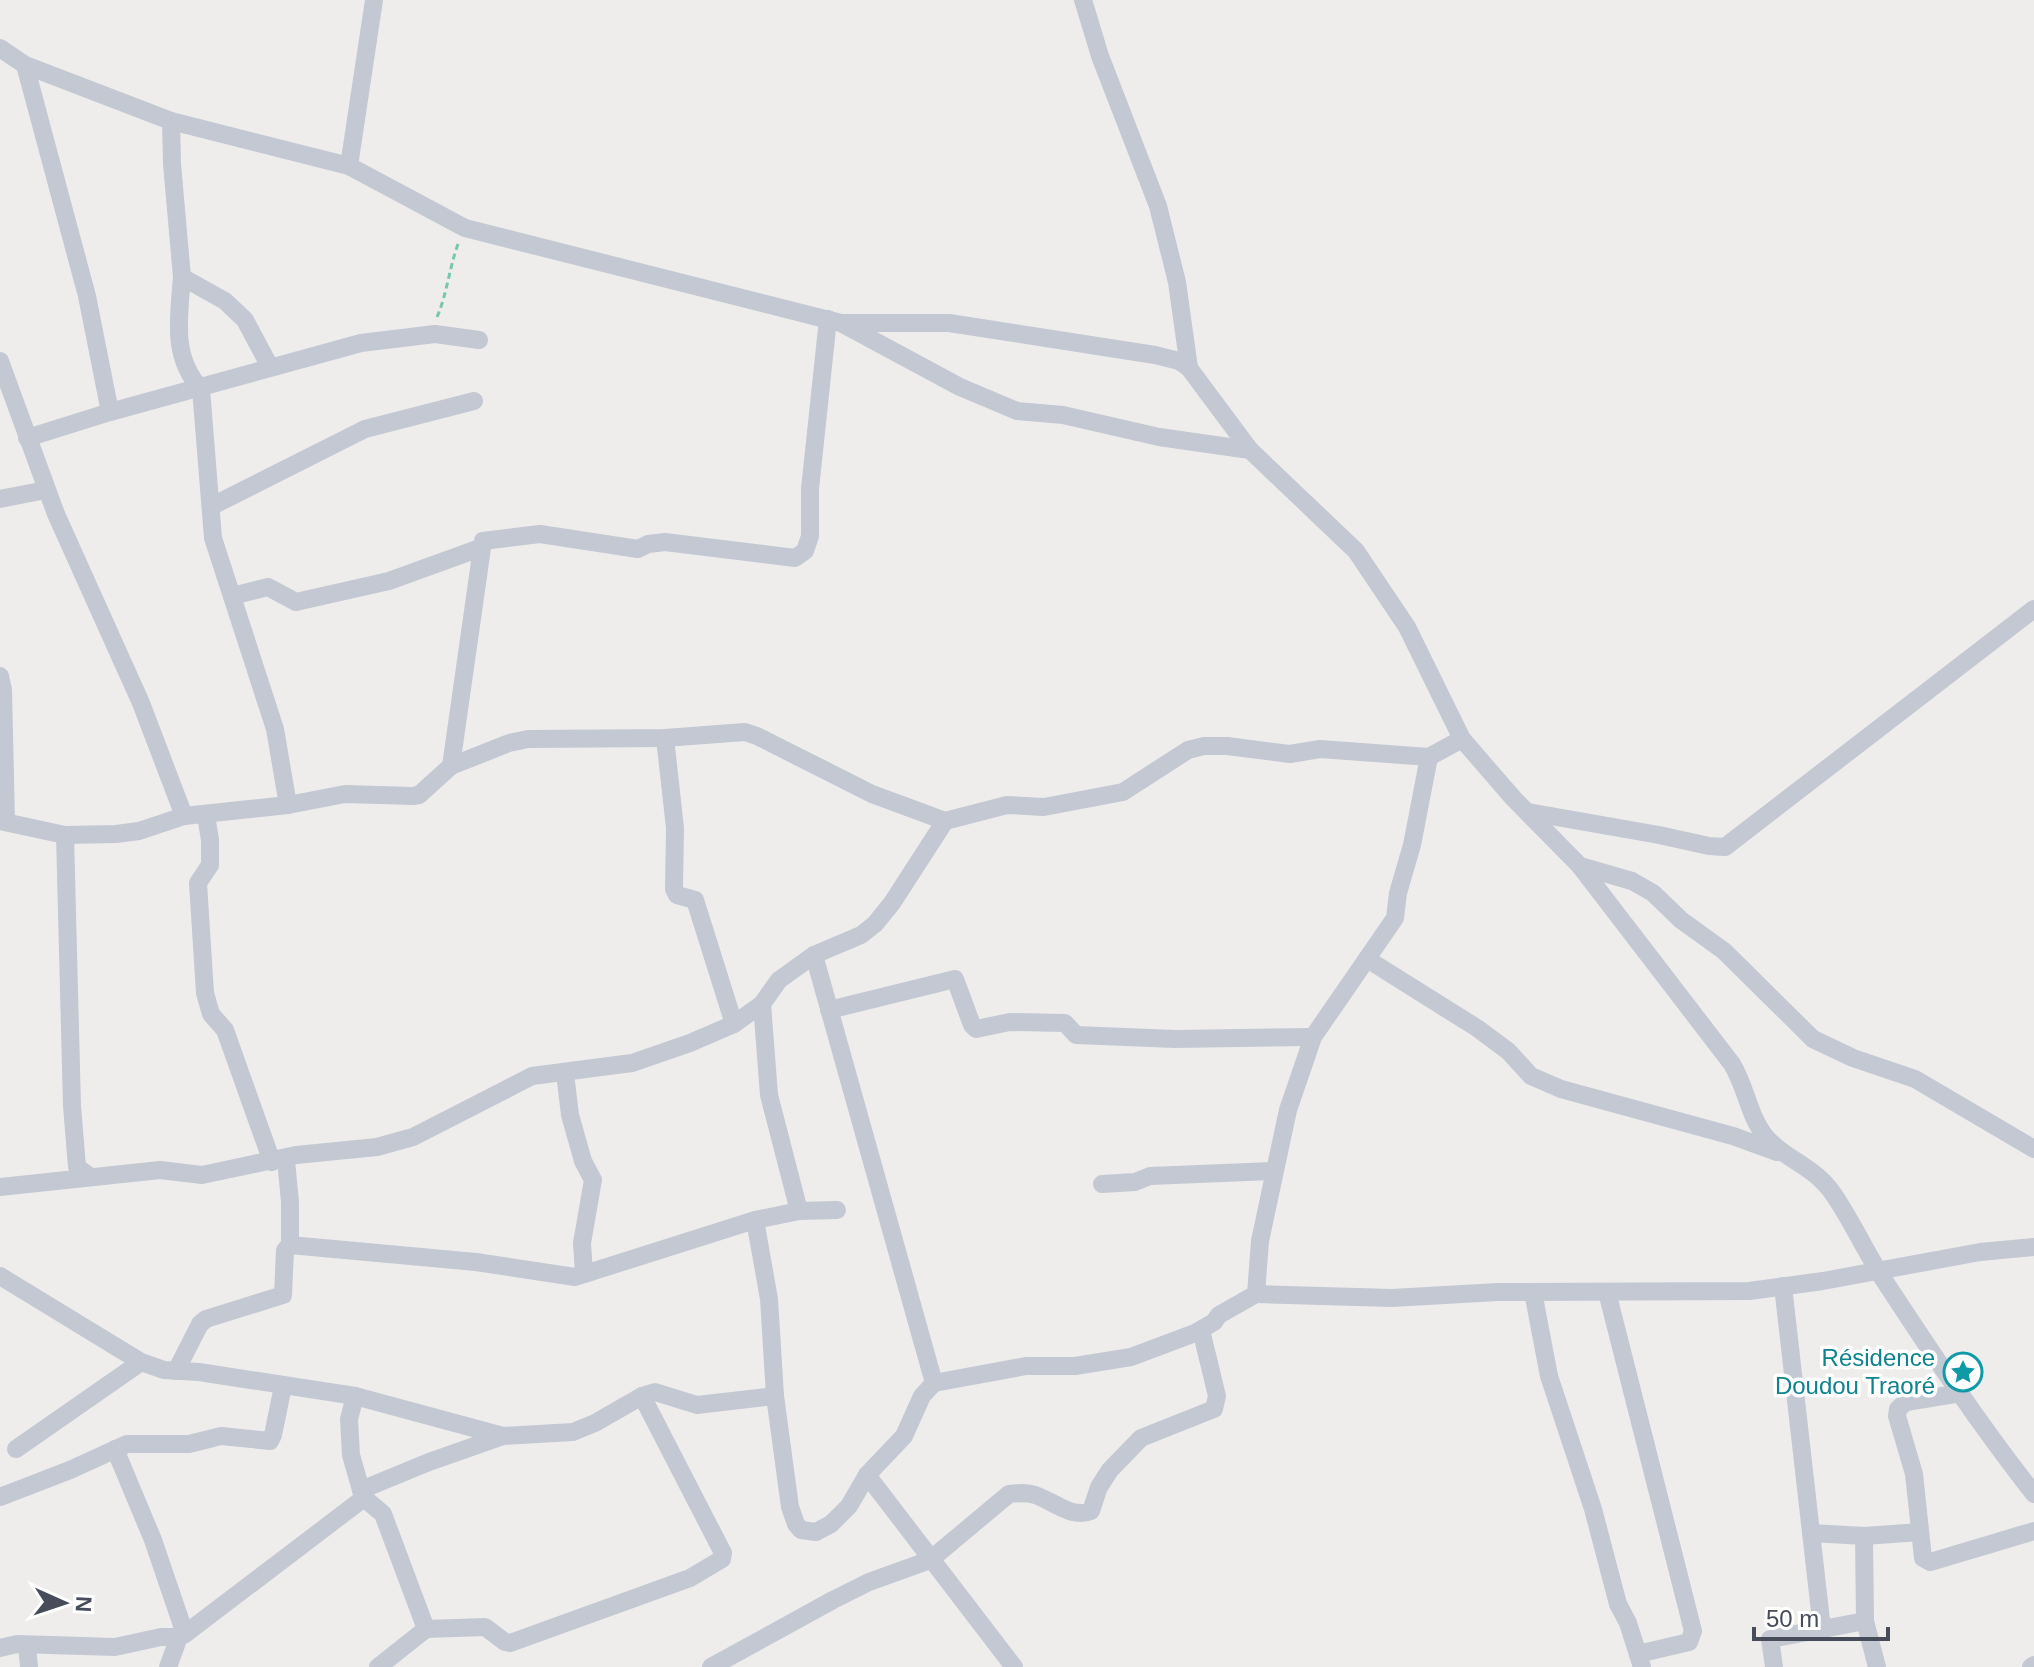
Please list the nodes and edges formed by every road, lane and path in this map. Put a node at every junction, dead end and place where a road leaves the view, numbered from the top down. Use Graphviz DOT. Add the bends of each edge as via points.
graph roads {
  1 [pos="374,0"];
  2 [pos="1083,0"];
  3 [pos="0,48"];
  4 [pos="25,65"];
  5 [pos="171,121"];
  6 [pos="349,166"];
  7 [pos="465,228"];
  8 [pos="182,277"];
  9 [pos="835,321"];
  10 [pos="428,335"];
  11 [pos="479,340"];
  12 [pos="0,361"];
  13 [pos="270,367"];
  14 [pos="1189,368"];
  15 [pos="201,389"];
  16 [pos="474,401"];
  17 [pos="110,412"];
  18 [pos="27,438"];
  19 [pos="1250,450"];
  20 [pos="46,490"];
  21 [pos="0,499"];
  22 [pos="212,506"];
  23 [pos="480,548"];
  24 [pos="232,596"];
  25 [pos="2034,609"];
  26 [pos="0,676"];
  27 [pos="665,738"];
  28 [pos="1462,739"];
  29 [pos="1429,757"];
  30 [pos="451,766"];
  31 [pos="288,805"];
  32 [pos="1528,812"];
  33 [pos="206,815"];
  34 [pos="184,816"];
  35 [pos="3,821"];
  36 [pos="945,821"];
  37 [pos="65,835"];
  38 [pos="1580,866"];
  39 [pos="814,955"];
  40 [pos="1367,959"];
  41 [pos="762,1004"];
  42 [pos="829,1010"];
  43 [pos="734,1024"];
  44 [pos="1313,1037"];
  45 [pos="565,1073"];
  46 [pos="2034,1149"];
  47 [pos="1794,1158"];
  48 [pos="279,1161"];
  49 [pos="1274,1171"];
  50 [pos="89,1176"];
  51 [pos="1102,1184"];
  52 [pos="0,1187"];
  53 [pos="837,1210"];
  54 [pos="799,1211"];
  55 [pos="755,1220"];
  56 [pos="290,1245"];
  57 [pos="2034,1247"];
  58 [pos="1878,1271"];
  59 [pos="584,1274"];
  60 [pos="0,1276"];
  61 [pos="1783,1286"];
  62 [pos="1533,1292"];
  63 [pos="1607,1292"];
  64 [pos="1256,1294"];
  65 [pos="1201,1330"];
  66 [pos="141,1362"];
  67 [pos="176,1371"];
  68 [pos="934,1383"];
  69 [pos="283,1386"];
  70 [pos="1961,1393"];
  71 [pos="355,1396"];
  72 [pos="642,1396"];
  73 [pos="775,1396"];
  74 [pos="503,1436"];
  75 [pos="16,1449"];
  76 [pos="115,1449"];
  77 [pos="867,1475"];
  78 [pos="363,1494"];
  79 [pos="2034,1494"];
  80 [pos="0,1497"];
  81 [pos="2034,1531"];
  82 [pos="1920,1532"];
  83 [pos="1811,1533"];
  84 [pos="1864,1536"];
  85 [pos="930,1560"];
  86 [pos="1865,1621"];
  87 [pos="426,1629"];
  88 [pos="1822,1629"];
  89 [pos="182,1636"];
  90 [pos="27,1645"];
  91 [pos="0,1648"];
  92 [pos="1640,1661"];
  93 [pos="29,1667"];
  94 [pos="168,1667"];
  95 [pos="378,1667"];
  96 [pos="711,1667"];
  97 [pos="1014,1667"];
  98 [pos="1774,1667"];
  99 [pos="1877,1667"];
  1 -- 6 [label="street"];
  2 -- 14 [label="street" via="1158,206 1177,282"];
  3 -- 4 [label="street"];
  4 -- 5 [label="street"];
  4 -- 17 [label="street" via="87,299"];
  5 -- 6 [label="street"];
  5 -- 8 [label="street"];
  6 -- 7 [label="street"];
  7 -- 9 [label="street"];
  7 -- 10 [label="path"];
  8 -- 13 [label="street" via="225,301 245,320"];
  8 -- 15 [label="street" via="180,353"];
  9 -- 14 [label="street" via="961,324 1155,355"];
  9 -- 19 [label="street" via="1017,411"];
  9 -- 23 [label="street" via="810,489 810,536 801,556 665,542 638,549 540,534 486,540"];
  10 -- 11 [label="street"];
  10 -- 13 [label="street" via="361,343"];
  12 -- 18 [label="street"];
  13 -- 15 [label="street"];
  14 -- 19 [label="street"];
  15 -- 17 [label="street"];
  15 -- 22 [label="street"];
  16 -- 22 [label="street" via="365,429"];
  17 -- 18 [label="street"];
  18 -- 20 [label="street"];
  19 -- 28 [label="street" via="1356,551 1407,627"];
  20 -- 21 [label="street"];
  20 -- 34 [label="street" via="141,703"];
  22 -- 24 [label="street" via="213,538"];
  23 -- 24 [label="street" via="389,581 296,602 268,587"];
  23 -- 30 [label="street"];
  24 -- 31 [label="street" via="275,729"];
  25 -- 32 [label="street" via="1725,847"];
  26 -- 35 [label="street"];
  27 -- 30 [label="street" via="528,739"];
  27 -- 36 [label="street" via="745,732 872,794"];
  27 -- 43 [label="street" via="675,828 674,889 695,900"];
  28 -- 29 [label="street"];
  28 -- 32 [label="street"];
  29 -- 36 [label="street" via="1204,746 1188,750 1123,792 1044,807 1007,805"];
  29 -- 40 [label="street" via="1397,912"];
  30 -- 31 [label="street" via="419,795 345,794"];
  31 -- 33 [label="street"];
  32 -- 38 [label="street"];
  33 -- 34 [label="street"];
  33 -- 48 [label="street" via="210,865 198,883 205,993"];
  34 -- 37 [label="street" via="139,831"];
  35 -- 37 [label="street"];
  36 -- 39 [label="street" via="875,924"];
  37 -- 50 [label="street" via="72,1106 77,1167"];
  38 -- 46 [label="street" via="1653,893 1724,951 1813,1039 1915,1079"];
  38 -- 47 [label="street" via="1732,1064 1763,1135"];
  39 -- 41 [label="street" via="779,980"];
  39 -- 42 [label="street"];
  40 -- 44 [label="street"];
  40 -- 47 [label="street" via="1477,1028 1531,1076"];
  41 -- 43 [label="street"];
  41 -- 54 [label="street" via="769,1095"];
  42 -- 44 [label="street" via="955,979 976,1029 1010,1022 1065,1023 1076,1035"];
  42 -- 68 [label="street"];
  43 -- 45 [label="street" via="632,1063"];
  44 -- 49 [label="street"];
  45 -- 48 [label="street" via="532,1076 413,1137"];
  45 -- 59 [label="street" via="570,1115 593,1180 582,1243"];
  47 -- 58 [label="street" via="1834,1195"];
  48 -- 50 [label="street" via="202,1175 169,1170"];
  48 -- 56 [label="street" via="290,1202"];
  49 -- 51 [label="street" via="1150,1176"];
  49 -- 64 [label="street"];
  50 -- 52 [label="street"];
  53 -- 54 [label="street"];
  54 -- 55 [label="street"];
  55 -- 59 [label="street"];
  55 -- 73 [label="street" via="769,1299"];
  56 -- 59 [label="street"];
  56 -- 67 [label="street" via="285,1250 283,1295 206,1319"];
  57 -- 58 [label="street"];
  58 -- 61 [label="street"];
  58 -- 70 [label="street"];
  60 -- 66 [label="street"];
  61 -- 63 [label="street"];
  61 -- 83 [label="street"];
  62 -- 63 [label="street"];
  62 -- 64 [label="street" via="1392,1298"];
  62 -- 92 [label="street" via="1549,1376"];
  63 -- 92 [label="street" via="1693,1631 1689,1642"];
  64 -- 65 [label="street"];
  65 -- 68 [label="street" via="1131,1357 1075,1366 1026,1366"];
  65 -- 85 [label="street" via="1217,1396 1214,1409 1141,1438 1110,1470 1091,1511 1076,1512 1034,1494 1009,1494"];
  66 -- 67 [label="street"];
  66 -- 75 [label="street"];
  67 -- 69 [label="street"];
  68 -- 77 [label="street" via="922,1396 904,1436"];
  69 -- 71 [label="street"];
  69 -- 76 [label="street" via="270,1441 221,1436 189,1444 127,1444"];
  70 -- 79 [label="street"];
  70 -- 82 [label="street" via="1906,1402 1898,1409 1914,1474"];
  71 -- 74 [label="street"];
  71 -- 78 [label="street" via="349,1419 351,1455"];
  72 -- 73 [label="street" via="655,1392 697,1405"];
  72 -- 74 [label="street" via="573,1432"];
  72 -- 87 [label="street" via="722,1559 690,1578 510,1643 485,1627"];
  73 -- 77 [label="street" via="790,1507 801,1530 816,1532 831,1524"];
  74 -- 78 [label="street" via="429,1462"];
  76 -- 80 [label="street"];
  76 -- 89 [label="street" via="153,1540"];
  77 -- 85 [label="street"];
  78 -- 87 [label="street" via="383,1514"];
  78 -- 89 [label="street"];
  81 -- 82 [label="street" via="1930,1562 1923,1558"];
  82 -- 84 [label="street"];
  83 -- 84 [label="street"];
  83 -- 88 [label="street"];
  84 -- 86 [label="street"];
  85 -- 96 [label="street" via="845,1594"];
  85 -- 97 [label="street"];
  86 -- 88 [label="street"];
  86 -- 99 [label="street"];
  87 -- 95 [label="street"];
  88 -- 98 [label="street" via="1770,1639"];
  89 -- 90 [label="street" via="115,1647"];
  89 -- 94 [label="street"];
  90 -- 91 [label="street"];
  90 -- 93 [label="street"];
}
